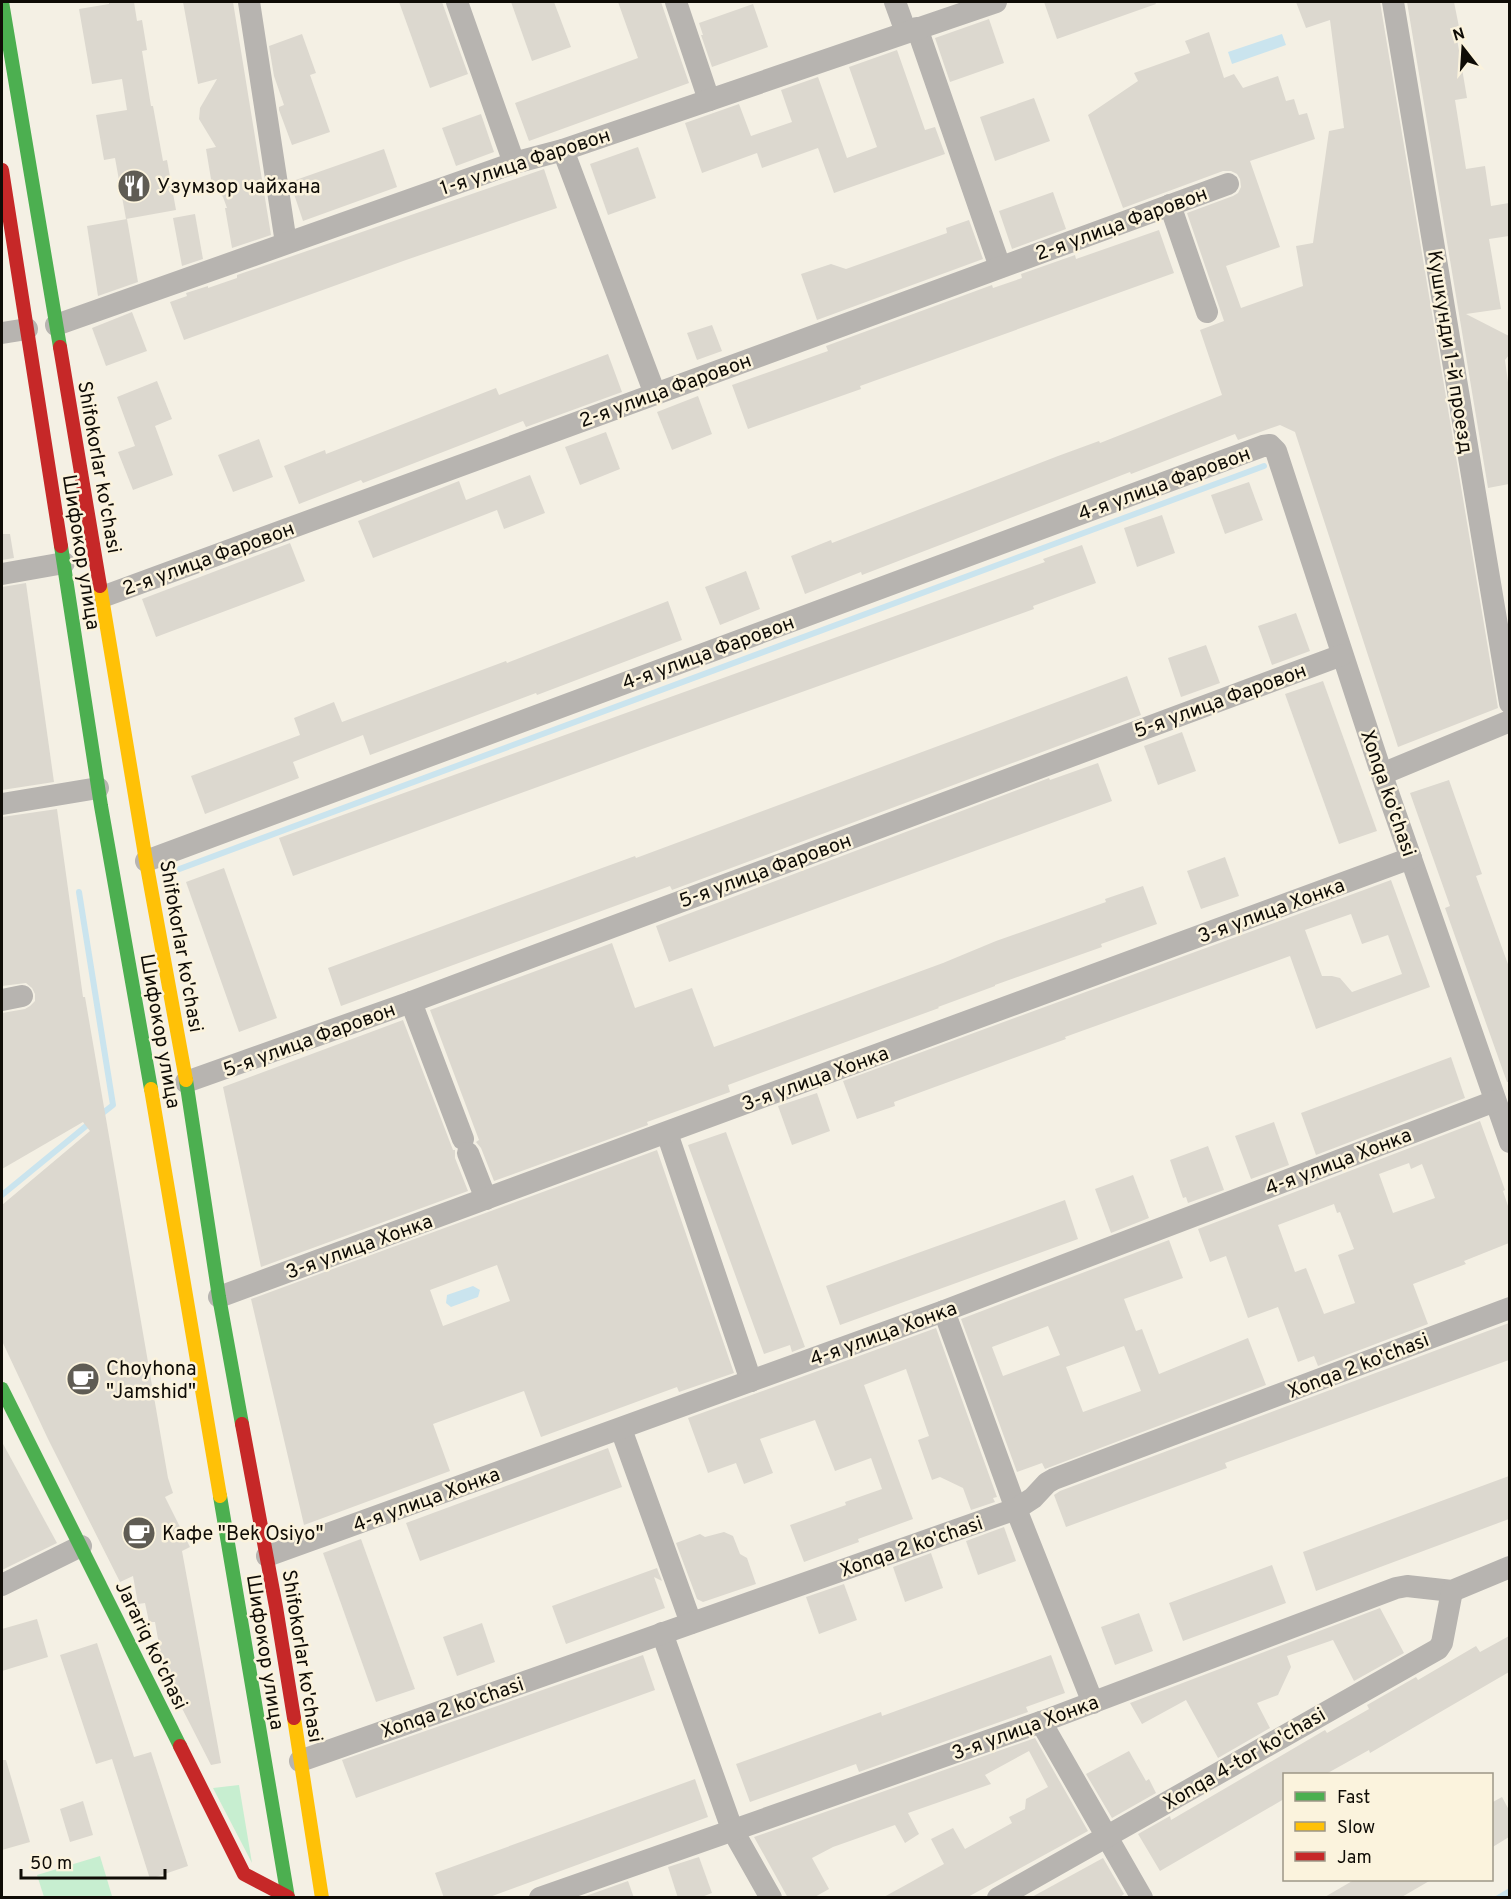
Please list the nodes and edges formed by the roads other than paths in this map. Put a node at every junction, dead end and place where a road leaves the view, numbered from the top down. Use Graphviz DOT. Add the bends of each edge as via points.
graph roads {
  1 [pos="2,2"];
  2 [pos="249,2"];
  3 [pos="457,2"];
  4 [pos="675,2"];
  5 [pos="895,2"];
  6 [pos="996,2"];
  7 [pos="1393,2"];
  8 [pos="911,30"];
  9 [pos="709,100"];
  10 [pos="563,150"];
  11 [pos="514,163"];
  12 [pos="2,170"];
  13 [pos="1227,184"];
  14 [pos="1170,205"];
  15 [pos="286,243"];
  16 [pos="1000,267"];
  17 [pos="1207,312"];
  18 [pos="56,325"];
  19 [pos="27,329"];
  20 [pos="2,333"];
  21 [pos="655,394"];
  22 [pos="1270,445"];
  23 [pos="64,563"];
  24 [pos="2,574"];
  25 [pos="102,597"];
  26 [pos="1342,655"];
  27 [pos="1509,703"];
  28 [pos="1509,721"];
  29 [pos="1382,774"];
  30 [pos="114,800"];
  31 [pos="2,804"];
  32 [pos="1411,858"];
  33 [pos="146,861"];
  34 [pos="411,1002"];
  35 [pos="186,1082"];
  36 [pos="1495,1101"];
  37 [pos="667,1133"];
  38 [pos="1509,1142"];
  39 [pos="486,1199"];
  40 [pos="219,1297"];
  41 [pos="1509,1308"];
  42 [pos="944,1311"];
  43 [pos="751,1381"];
  44 [pos="2,1389"];
  45 [pos="621,1429"];
  46 [pos="1016,1509"];
  47 [pos="81,1545"];
  48 [pos="267,1556"];
  49 [pos="1509,1567"];
  50 [pos="2,1585"];
  51 [pos="1452,1591"];
  52 [pos="691,1623"];
  53 [pos="662,1633"];
  54 [pos="280,1692"];
  55 [pos="254,1697"];
  56 [pos="1093,1703"];
  57 [pos="1041,1722"];
  58 [pos="300,1761"];
  59 [pos="732,1829"];
  60 [pos="1107,1836"];
  61 [pos="288,1897"];
  62 [pos="322,1898"];
  63 [pos="540,1898"];
  64 [pos="771,1898"];
  65 [pos="998,1898"];
  66 [pos="1142,1898"];
  1 -- 18 [label="main road, Shifokorlar ko'chasi"];
  2 -- 15 [label="street"];
  3 -- 11 [label="street"];
  4 -- 9 [label="street"];
  5 -- 8 [label="street"];
  6 -- 8 [label="street, 1-я улица Фаровон"];
  7 -- 27 [label="street, Кушкунди 1-й проезд"];
  8 -- 9 [label="street, 1-я улица Фаровон"];
  8 -- 16 [label="street"];
  9 -- 10 [label="street, 1-я улица Фаровон"];
  10 -- 11 [label="street, 1-я улица Фаровон"];
  10 -- 21 [label="street"];
  11 -- 15 [label="street, 1-я улица Фаровон"];
  12 -- 19 [label="main road, Шифокор улица"];
  13 -- 14 [label="street, 2-я улица Фаровон"];
  14 -- 16 [label="street, 2-я улица Фаровон"];
  14 -- 17 [label="street"];
  15 -- 18 [label="street, 1-я улица Фаровон"];
  16 -- 21 [label="street, 2-я улица Фаровон"];
  18 -- 25 [label="main road, Shifokorlar ko'chasi"];
  19 -- 20 [label="street"];
  19 -- 23 [label="main road, Шифокор улица"];
  21 -- 25 [label="street, 2-я улица Фаровон"];
  22 -- 26 [label="street, Xonqa ko'chasi" via="1276,451"];
  22 -- 33 [label="street, 4-я улица Фаровон"];
  23 -- 24 [label="street"];
  23 -- 30 [label="main road, Шифокор улица"];
  25 -- 30 [label="main road, Shifokorlar ko'chasi"];
  26 -- 29 [label="street, Xonqa ko'chasi"];
  26 -- 34 [label="street, 5-я улица Фаровон"];
  28 -- 29 [label="street"];
  29 -- 32 [label="street, Xonqa ko'chasi"];
  30 -- 31 [label="street"];
  30 -- 33 [label="main road, Shifokorlar ko'chasi"];
  30 -- 55 [label="main road, Шифокор улица" via="161,1144"];
  32 -- 36 [label="street, Xonqa ko'chasi"];
  32 -- 37 [label="street, 3-я улица Хонка"];
  33 -- 35 [label="main road, Shifokorlar ko'chasi"];
  34 -- 35 [label="street, 5-я улица Фаровон"];
  34 -- 39 [label="street"];
  35 -- 40 [label="main road, Shifokorlar ko'chasi"];
  36 -- 38 [label="street, Xonqa ko'chasi"];
  36 -- 42 [label="street, 4-я улица Хонка"];
  37 -- 39 [label="street, 3-я улица Хонка"];
  37 -- 43 [label="street"];
  39 -- 40 [label="street, 3-я улица Хонка"];
  40 -- 48 [label="main road, Shifokorlar ko'chasi"];
  41 -- 46 [label="street, Xonqa 2 ko'chasi" via="1054,1479"];
  42 -- 43 [label="street, 4-я улица Хонка"];
  42 -- 46 [label="street"];
  43 -- 45 [label="street, 4-я улица Хонка"];
  44 -- 47 [label="main road, Jarariq ko'chasi"];
  45 -- 48 [label="street, 4-я улица Хонка"];
  45 -- 52 [label="street"];
  46 -- 52 [label="street, Xonqa 2 ko'chasi"];
  46 -- 56 [label="street"];
  47 -- 50 [label="street"];
  47 -- 61 [label="main road, Jarariq ko'chasi" via="244,1874"];
  48 -- 54 [label="main road, Shifokorlar ko'chasi"];
  49 -- 51 [label="street, 3-я улица Хонка"];
  51 -- 56 [label="street, 3-я улица Хонка" via="1396,1588"];
  51 -- 60 [label="street, Xonqa 4-tor ko'chasi" via="1438,1649"];
  52 -- 53 [label="street, Xonqa 2 ko'chasi"];
  53 -- 58 [label="street, Xonqa 2 ko'chasi"];
  53 -- 59 [label="street"];
  54 -- 55 [label="main road"];
  54 -- 58 [label="main road, Shifokorlar ko'chasi"];
  55 -- 61 [label="main road, Шифокор улица"];
  56 -- 57 [label="street, 3-я улица Хонка"];
  57 -- 59 [label="street, 3-я улица Хонка"];
  57 -- 60 [label="street"];
  58 -- 62 [label="main road, Shifokorlar ko'chasi"];
  59 -- 63 [label="street, 3-я улица Хонка"];
  59 -- 64 [label="street"];
  60 -- 65 [label="street, Xonqa 4-tor ko'chasi"];
  60 -- 66 [label="street"];
}
